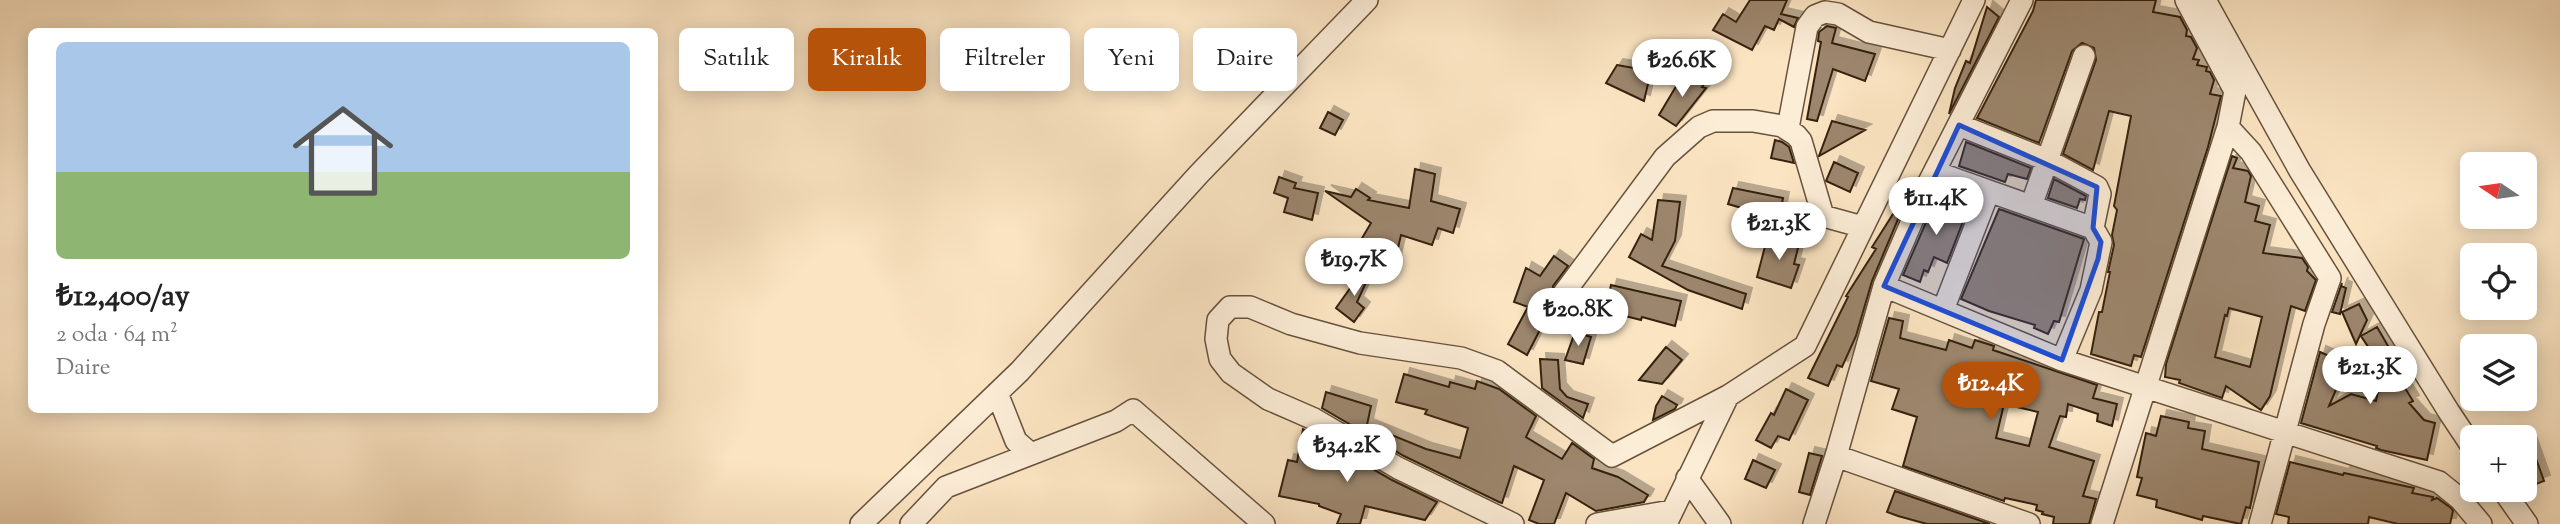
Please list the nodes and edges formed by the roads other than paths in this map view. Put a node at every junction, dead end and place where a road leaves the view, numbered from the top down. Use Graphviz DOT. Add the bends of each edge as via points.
graph roads {
  1 [pos="1367,0"];
  2 [pos="1974,0"];
  3 [pos="2022,0"];
  4 [pos="2186,0"];
  5 [pos="2205,0"];
  6 [pos="1832,7"];
  7 [pos="1950,50"];
  8 [pos="2084,57"];
  9 [pos="1959,125"];
  10 [pos="2228,127"];
  11 [pos="1788,128"];
  12 [pos="2047,160"];
  13 [pos="1935,172"];
  14 [pos="1989,191"];
  15 [pos="2031,206"];
  16 [pos="1863,227"];
  17 [pos="2093,228"];
  18 [pos="1884,286"];
  19 [pos="1564,293"];
  20 [pos="1943,310"];
  21 [pos="2062,360"];
  22 [pos="2145,386"];
  23 [pos="997,393"];
  24 [pos="1728,396"];
  25 [pos="2460,429"];
  26 [pos="2284,433"];
  27 [pos="1031,454"];
  28 [pos="1836,456"];
  29 [pos="1687,478"];
  30 [pos="2512,502"];
  31 [pos="1668,517"];
  32 [pos="861,524"];
  33 [pos="911,524"];
  34 [pos="1264,524"];
  35 [pos="1513,524"];
  36 [pos="1597,524"];
  37 [pos="1720,524"];
  38 [pos="1814,524"];
  39 [pos="2029,524"];
  40 [pos="2102,524"];
  41 [pos="2260,524"];
  42 [pos="2480,524"];
  43 [pos="2528,524"];
  1 -- 23 [label="street"];
  2 -- 7 [label="street"];
  3 -- 9 [label="street"];
  4 -- 10 [label="street" via="2235,91"];
  5 -- 25 [label="street" via="2300,171"];
  6 -- 7 [label="street" via="1869,32"];
  6 -- 11 [label="street" via="1815,16 1807,27"];
  7 -- 16 [label="street"];
  8 -- 12 [label="street"];
  9 -- 12 [label="street"];
  9 -- 13 [label="street"];
  10 -- 22 [label="street"];
  10 -- 26 [label="street" via="2251,152 2330,278"];
  11 -- 16 [label="street" via="1801,141 1823,216"];
  11 -- 19 [label="street" via="1753,121 1713,121 1699,127 1665,157"];
  12 -- 15 [label="street"];
  12 -- 17 [label="street" via="2097,187 2100,194"];
  13 -- 14 [label="street"];
  13 -- 18 [label="street"];
  14 -- 15 [label="street"];
  14 -- 20 [label="street"];
  15 -- 17 [label="street"];
  16 -- 24 [label="street" via="1805,346"];
  17 -- 21 [label="street" via="2101,242 2091,290"];
  18 -- 20 [label="street"];
  18 -- 28 [label="street"];
  20 -- 21 [label="street"];
  21 -- 22 [label="street"];
  22 -- 26 [label="street"];
  22 -- 40 [label="street"];
  23 -- 27 [label="street" via="1016,441"];
  23 -- 32 [label="street"];
  24 -- 29 [label="street"];
  24 -- 35 [label="street" via="1612,456 1497,371 1461,358 1360,343 1250,307 1230,307 1218,320 1220,359 1231,373 1268,399"];
  26 -- 41 [label="street"];
  26 -- 42 [label="street" via="2438,482 2460,499"];
  27 -- 33 [label="street" via="946,487"];
  27 -- 34 [label="street" via="1116,421 1132,410"];
  28 -- 38 [label="street"];
  28 -- 39 [label="street"];
  29 -- 31 [label="street"];
  29 -- 37 [label="street"];
  30 -- 43 [label="street"];
  31 -- 36 [label="street"];
}
